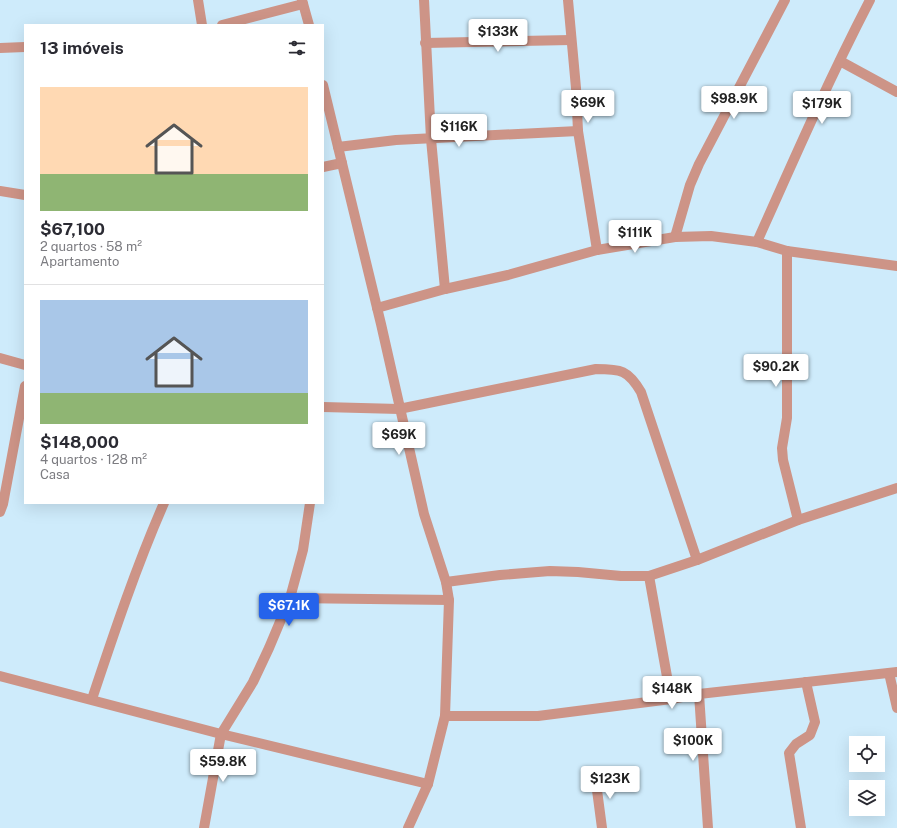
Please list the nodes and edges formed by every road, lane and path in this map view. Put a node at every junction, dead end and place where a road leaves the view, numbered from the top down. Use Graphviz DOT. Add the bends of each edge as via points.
graph roads {
  1 [pos="198,0"];
  2 [pos="424,0"];
  3 [pos="568,0"];
  4 [pos="785,0"];
  5 [pos="870,0"];
  6 [pos="303,2"];
  7 [pos="202,24"];
  8 [pos="226,24"];
  9 [pos="309,24"];
  10 [pos="571,40"];
  11 [pos="425,43"];
  12 [pos="0,48"];
  13 [pos="24,48"];
  14 [pos="840,61"];
  15 [pos="324,88"];
  16 [pos="897,92"];
  17 [pos="578,132"];
  18 [pos="431,138"];
  19 [pos="338,147"];
  20 [pos="342,163"];
  21 [pos="324,167"];
  22 [pos="0,191"];
  23 [pos="24,196"];
  24 [pos="676,237"];
  25 [pos="757,242"];
  26 [pos="597,250"];
  27 [pos="787,251"];
  28 [pos="897,266"];
  29 [pos="445,289"];
  30 [pos="377,308"];
  31 [pos="0,358"];
  32 [pos="24,365"];
  33 [pos="24,391"];
  34 [pos="324,407"];
  35 [pos="399,409"];
  36 [pos="897,488"];
  37 [pos="164,504"];
  38 [pos="310,504"];
  39 [pos="0,512"];
  40 [pos="798,520"];
  41 [pos="698,560"];
  42 [pos="649,576"];
  43 [pos="446,582"];
  44 [pos="290,598"];
  45 [pos="449,600"];
  46 [pos="893,672"];
  47 [pos="0,676"];
  48 [pos="806,682"];
  49 [pos="699,694"];
  50 [pos="92,699"];
  51 [pos="671,699"];
  52 [pos="897,708"];
  53 [pos="445,716"];
  54 [pos="221,734"];
  55 [pos="595,775"];
  56 [pos="428,784"];
  57 [pos="204,828"];
  58 [pos="408,828"];
  59 [pos="602,828"];
  60 [pos="708,828"];
  61 [pos="801,828"];
  1 -- 7 [label="street"];
  2 -- 11 [label="street"];
  3 -- 10 [label="street"];
  4 -- 24 [label="street" via="699,164 690,185"];
  5 -- 14 [label="street"];
  6 -- 8 [label="street"];
  6 -- 9 [label="street"];
  10 -- 11 [label="street"];
  10 -- 17 [label="street"];
  11 -- 18 [label="street"];
  12 -- 13 [label="street"];
  14 -- 16 [label="street"];
  14 -- 25 [label="street"];
  15 -- 19 [label="street"];
  17 -- 18 [label="street"];
  17 -- 26 [label="street"];
  18 -- 19 [label="street"];
  18 -- 29 [label="street"];
  19 -- 20 [label="street"];
  20 -- 21 [label="street"];
  20 -- 30 [label="street"];
  22 -- 23 [label="street"];
  24 -- 25 [label="street" via="711,236"];
  24 -- 26 [label="street"];
  25 -- 27 [label="street"];
  26 -- 29 [label="street" via="508,275"];
  27 -- 28 [label="street"];
  27 -- 40 [label="street" via="786,418 782,448"];
  29 -- 30 [label="street"];
  30 -- 35 [label="street"];
  31 -- 32 [label="street"];
  33 -- 39 [label="street"];
  34 -- 35 [label="street"];
  35 -- 41 [label="street" via="596,370 616,370 629,375 641,392"];
  35 -- 43 [label="street" via="424,514"];
  36 -- 40 [label="street"];
  37 -- 50 [label="street" via="120,616"];
  38 -- 44 [label="street" via="303,550"];
  40 -- 41 [label="street"];
  41 -- 42 [label="street"];
  42 -- 43 [label="street" via="550,571"];
  42 -- 51 [label="street"];
  43 -- 45 [label="street"];
  44 -- 45 [label="street"];
  44 -- 54 [label="street" via="253,682"];
  45 -- 53 [label="street"];
  46 -- 48 [label="street"];
  46 -- 52 [label="street"];
  47 -- 50 [label="street"];
  48 -- 49 [label="street"];
  48 -- 61 [label="street" via="815,722 810,735 796,744 789,753"];
  49 -- 51 [label="street"];
  49 -- 60 [label="street"];
  50 -- 54 [label="street"];
  51 -- 53 [label="street" via="538,716"];
  53 -- 56 [label="street"];
  54 -- 56 [label="street"];
  54 -- 57 [label="street"];
  55 -- 59 [label="street"];
  56 -- 58 [label="street"];
}
